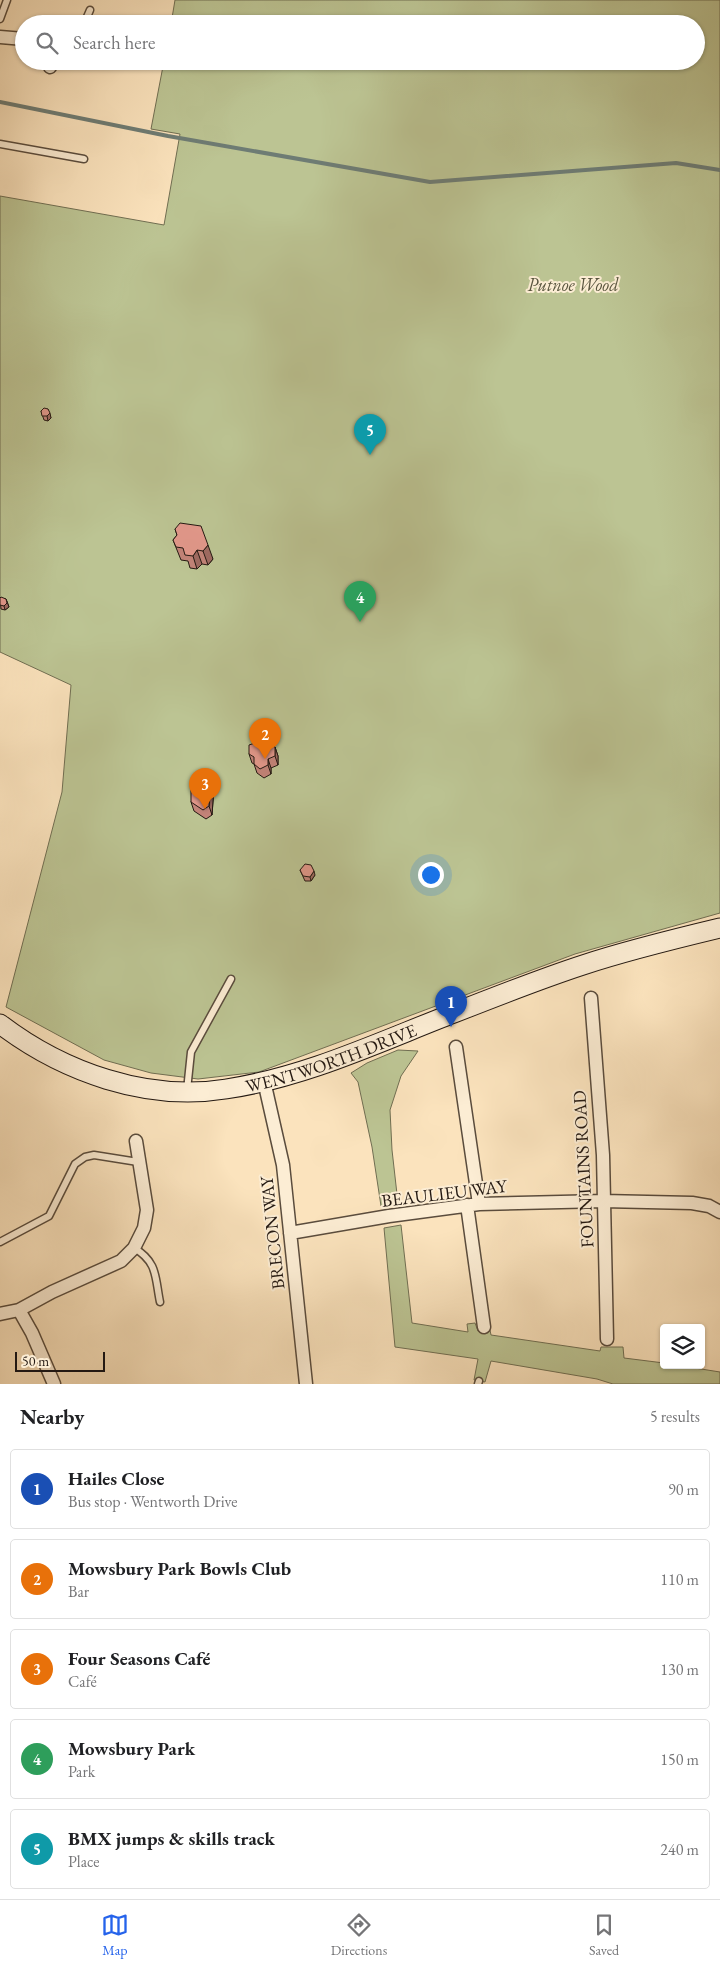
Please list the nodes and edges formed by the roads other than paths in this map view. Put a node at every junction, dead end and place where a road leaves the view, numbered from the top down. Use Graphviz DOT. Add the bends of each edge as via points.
graph roads {
  1 [pos="7,0"];
  2 [pos="90,10"];
  3 [pos="88,15"];
  4 [pos="0,19"];
  5 [pos="0,37"];
  6 [pos="15,38"];
  7 [pos="0,144"];
  8 [pos="84,159"];
  9 [pos="720,928"];
  10 [pos="231,979"];
  11 [pos="591,998"];
  12 [pos="0,1024"];
  13 [pos="456,1047"];
  14 [pos="264,1081"];
  15 [pos="187,1092"];
  16 [pos="136,1141"];
  17 [pos="138,1162"];
  18 [pos="603,1201"];
  19 [pos="473,1204"];
  20 [pos="720,1212"];
  21 [pos="290,1234"];
  22 [pos="0,1242"];
  23 [pos="134,1248"];
  24 [pos="160,1302"];
  25 [pos="19,1310"];
  26 [pos="0,1314"];
  27 [pos="484,1327"];
  28 [pos="607,1339"];
  29 [pos="54,1384"];
  30 [pos="306,1384"];
  1 -- 4 [label="lane"];
  2 -- 3 [label="lane"];
  5 -- 6 [label="street"];
  7 -- 8 [label="lane"];
  9 -- 14 [label="street, WENTWORTH DRIVE" via="583,965 363,1050"];
  10 -- 15 [label="lane" via="191,1052"];
  11 -- 18 [label="street, FOUNTAINS ROAD" via="603,1155"];
  12 -- 15 [label="street, WENTWORTH DRIVE" via="33,1047 74,1068 117,1083"];
  13 -- 19 [label="street"];
  14 -- 15 [label="street, WENTWORTH DRIVE" via="225,1090"];
  14 -- 21 [label="street, BRECON WAY" via="283,1165"];
  16 -- 17 [label="street"];
  17 -- 22 [label="lane" via="85,1156 75,1164 49,1216"];
  17 -- 23 [label="street" via="147,1210 144,1228"];
  18 -- 19 [label="street, BEAULIEU WAY"];
  18 -- 20 [label="street, BEAULIEU WAY" via="692,1203"];
  18 -- 28 [label="street, FOUNTAINS ROAD"];
  19 -- 21 [label="street, BEAULIEU WAY"];
  19 -- 27 [label="street"];
  21 -- 30 [label="street, BRECON WAY"];
  23 -- 24 [label="lane" via="146,1255 153,1267"];
  23 -- 25 [label="street" via="121,1261"];
  25 -- 26 [label="street"];
  25 -- 29 [label="street"];
}
